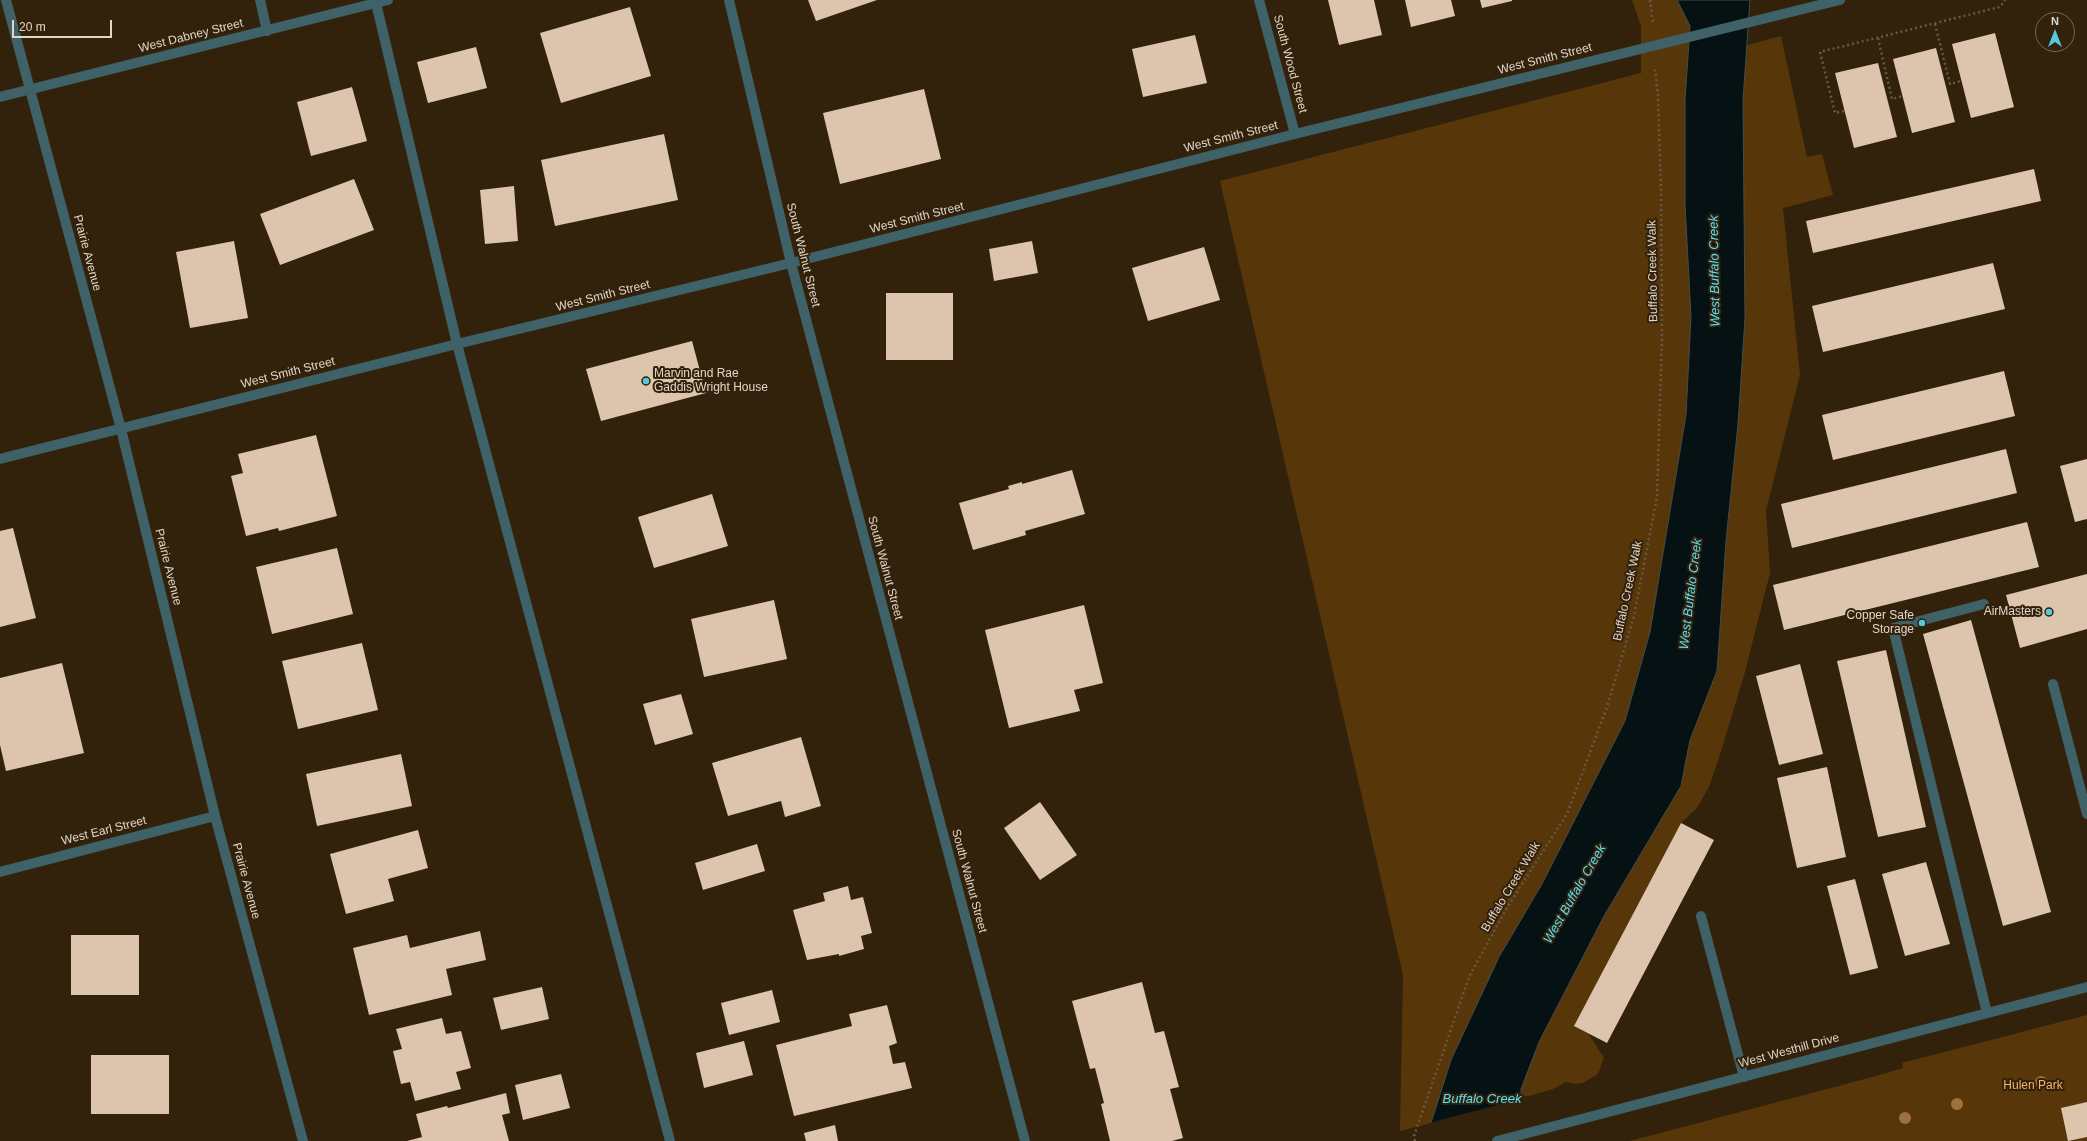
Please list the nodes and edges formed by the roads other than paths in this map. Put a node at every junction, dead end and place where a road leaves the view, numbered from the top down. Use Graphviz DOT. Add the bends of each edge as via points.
graph roads {
  1 [pos="6,0"];
  2 [pos="260,0"];
  3 [pos="388,0"];
  4 [pos="729,0"];
  5 [pos="1259,0"];
  6 [pos="1840,0"];
  7 [pos="376,3"];
  8 [pos="267,31"];
  9 [pos="29,90"];
  10 [pos="0,97"];
  11 [pos="1296,134"];
  12 [pos="791,264"];
  13 [pos="457,344"];
  14 [pos="121,429"];
  15 [pos="0,459"];
  16 [pos="1984,604"];
  17 [pos="2054,684"];
  18 [pos="2087,814"];
  19 [pos="215,816"];
  20 [pos="0,872"];
  21 [pos="1701,916"];
  22 [pos="2087,987"];
  23 [pos="1987,1013"];
  24 [pos="1744,1076"];
  25 [pos="303,1141"];
  26 [pos="670,1141"];
  27 [pos="1025,1141"];
  28 [pos="1497,1141"];
  1 -- 9 [label="street, Prairie Avenue"];
  2 -- 8 [label="street"];
  3 -- 7 [label="street, West Dabney Street"];
  4 -- 12 [label="street, South Walnut Street"];
  5 -- 11 [label="street, South Wood Street"];
  6 -- 11 [label="street, West Smith Street"];
  7 -- 8 [label="street, West Dabney Street"];
  7 -- 13 [label="street"];
  8 -- 9 [label="street, West Dabney Street"];
  9 -- 10 [label="street, West Dabney Street"];
  9 -- 14 [label="street, Prairie Avenue"];
  11 -- 12 [label="street, West Smith Street"];
  12 -- 13 [label="street, West Smith Street"];
  12 -- 27 [label="street, South Walnut Street"];
  13 -- 14 [label="street, West Smith Street"];
  13 -- 26 [label="street"];
  14 -- 15 [label="street, West Smith Street"];
  14 -- 19 [label="street, Prairie Avenue"];
  16 -- 23 [label="street" via="1893,628"];
  17 -- 18 [label="street"];
  19 -- 20 [label="street, West Earl Street"];
  19 -- 25 [label="street, Prairie Avenue"];
  21 -- 24 [label="street"];
  22 -- 23 [label="street, West Westhill Drive"];
  23 -- 24 [label="street, West Westhill Drive"];
  24 -- 28 [label="street, West Westhill Drive"];
}
